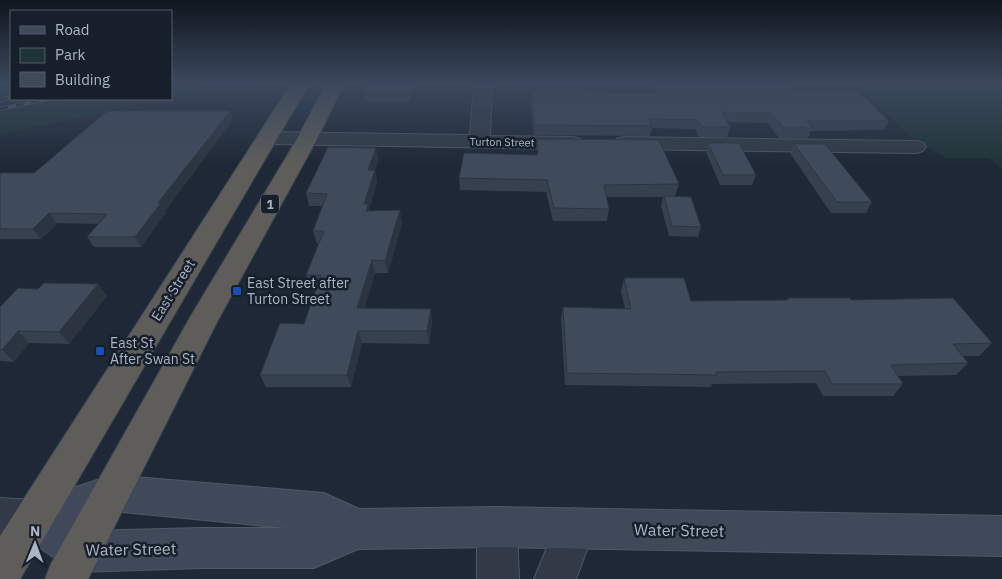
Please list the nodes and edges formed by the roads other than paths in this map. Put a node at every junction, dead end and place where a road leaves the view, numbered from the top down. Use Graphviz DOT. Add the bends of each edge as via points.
graph roads {
  1 [pos="283,111"];
  2 [pos="321,111"];
  3 [pos="482,111"];
  4 [pos="267,138"];
  5 [pos="307,139"];
  6 [pos="480,141"];
  7 [pos="916,147"];
  8 [pos="112,493"];
  9 [pos="17,519"];
  10 [pos="497,527"];
  11 [pos="575,528"];
  12 [pos="356,529"];
  13 [pos="1002,536"];
  14 [pos="73,566"];
  15 [pos="0,574"];
  16 [pos="498,579"];
  17 [pos="555,579"];
  1 -- 4 [label="highway, East Street"];
  2 -- 5 [label="highway, 1"];
  3 -- 6 [label="street"];
  4 -- 5 [label="street, Turton Street"];
  4 -- 9 [label="highway, East Street"];
  5 -- 6 [label="street, Turton Street"];
  5 -- 8 [label="highway, 1" via="202,322"];
  6 -- 7 [label="street, Turton Street"];
  8 -- 9 [label="main road, Water Street"];
  8 -- 12 [label="main road, Water Street" via="324,512"];
  8 -- 14 [label="highway, 1"];
  9 -- 14 [label="main road, Water Street"];
  9 -- 15 [label="highway, East Street"];
  10 -- 11 [label="main road, Water Street"];
  10 -- 12 [label="main road, Water Street"];
  10 -- 16 [label="street"];
  11 -- 13 [label="main road, Water Street"];
  11 -- 17 [label="street"];
  12 -- 14 [label="main road, Water Street" via="314,548 201,548"];
}
